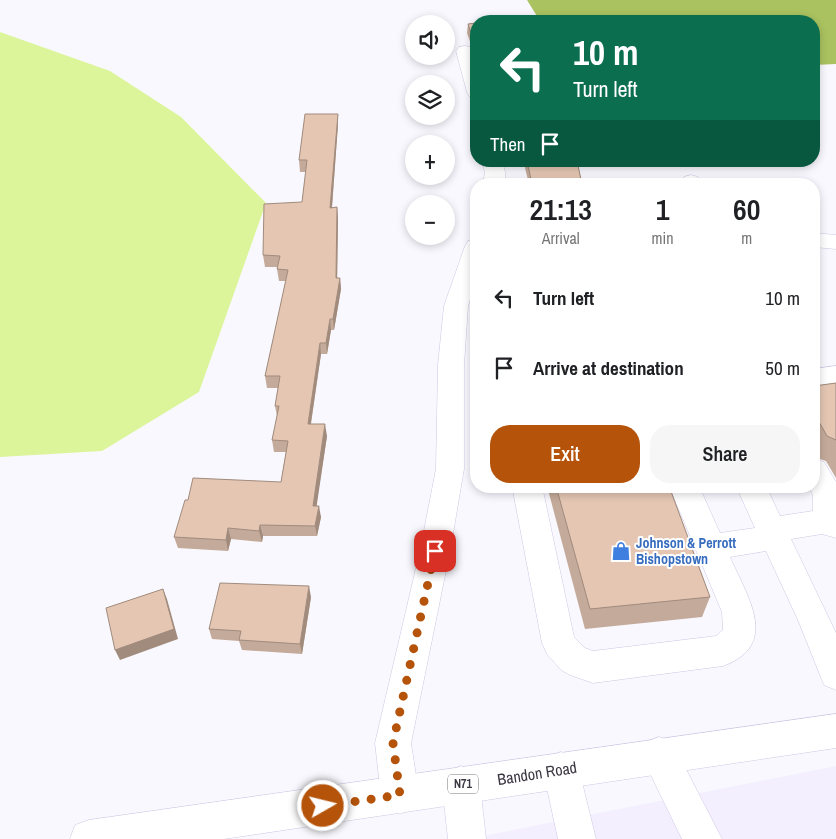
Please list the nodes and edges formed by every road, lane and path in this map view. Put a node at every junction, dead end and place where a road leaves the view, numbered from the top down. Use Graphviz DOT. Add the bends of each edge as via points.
graph roads {
  1 [pos="465,51"];
  2 [pos="470,70"];
  3 [pos="820,241"];
  4 [pos="836,242"];
  5 [pos="470,264"];
  6 [pos="836,375"];
  7 [pos="820,377"];
  8 [pos="820,481"];
  9 [pos="528,493"];
  10 [pos="687,493"];
  11 [pos="754,493"];
  12 [pos="829,524"];
  13 [pos="774,534"];
  14 [pos="709,548"];
  15 [pos="836,674"];
  16 [pos="836,731"];
  17 [pos="659,755"];
  18 [pos="561,770"];
  19 [pos="461,785"];
  20 [pos="400,795"];
  21 [pos="89,839"];
  22 [pos="468,839"];
  23 [pos="577,839"];
  24 [pos="703,839"];
  1 -- 2 [label="street"];
  3 -- 4 [label="street"];
  5 -- 20 [label="street" via="456,306 451,365 450,470 393,743"];
  6 -- 7 [label="street"];
  8 -- 12 [label="street" via="828,495"];
  9 -- 14 [label="street" via="558,642 569,657 581,665 594,667 723,651 735,643 741,630 738,612"];
  10 -- 14 [label="street"];
  11 -- 13 [label="street"];
  12 -- 13 [label="street"];
  13 -- 14 [label="street"];
  13 -- 15 [label="street"];
  16 -- 17 [label="street, Bandon Road / N71"];
  17 -- 18 [label="street, Bandon Road / N71"];
  17 -- 24 [label="street"];
  18 -- 19 [label="street, Bandon Road / N71"];
  18 -- 23 [label="street"];
  19 -- 20 [label="street, Bandon Road / N71"];
  19 -- 22 [label="street"];
  20 -- 21 [label="street, Bandon Road / N71"];
}
